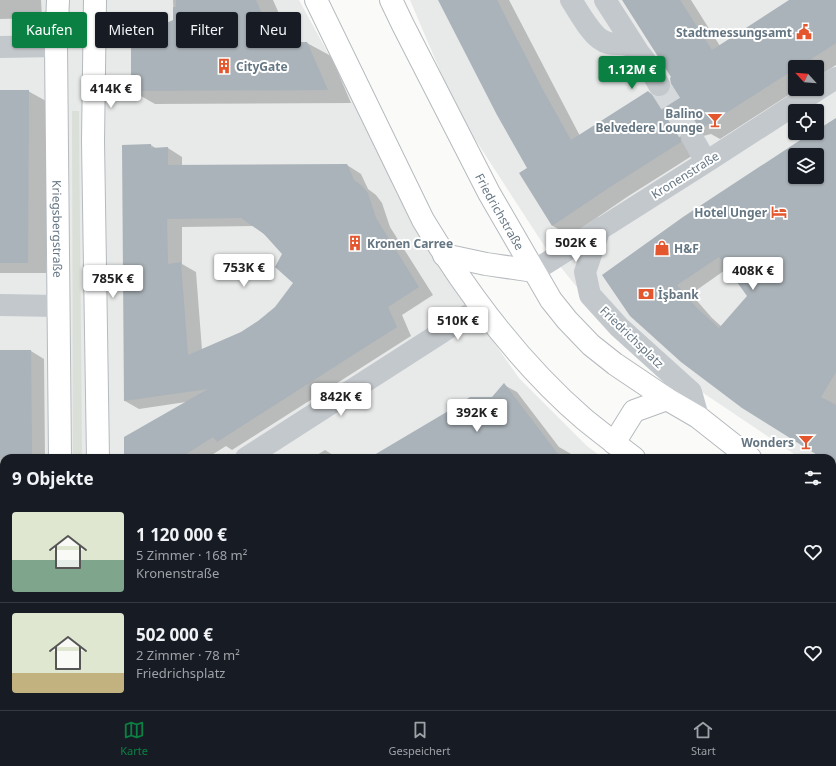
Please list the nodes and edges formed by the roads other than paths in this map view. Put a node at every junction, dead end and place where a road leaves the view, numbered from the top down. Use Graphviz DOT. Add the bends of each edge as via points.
graph roads {
  1 [pos="58,0"];
  2 [pos="95,0"];
  3 [pos="316,0"];
  4 [pos="391,0"];
  5 [pos="571,0"];
  6 [pos="605,0"];
  7 [pos="57,12"];
  8 [pos="0,47"];
  9 [pos="12,47"];
  10 [pos="56,48"];
  11 [pos="640,54"];
  12 [pos="836,78"];
  13 [pos="659,85"];
  14 [pos="692,137"];
  15 [pos="706,162"];
  16 [pos="600,228"];
  17 [pos="444,255"];
  18 [pos="534,271"];
  19 [pos="0,305"];
  20 [pos="58,306"];
  21 [pos="481,307"];
  22 [pos="667,399"];
  23 [pos="698,417"];
  24 [pos="615,451"];
  25 [pos="60,454"];
  26 [pos="98,454"];
  27 [pos="252,454"];
  28 [pos="745,454"];
  1 -- 7 [label="main road, Kriegsbergstraße"];
  2 -- 26 [label="main road"];
  3 -- 17 [label="main road" via="423,220"];
  4 -- 18 [label="main road, Friedrichstraße" via="490,193"];
  5 -- 11 [label="street" via="601,40 608,44 632,47"];
  6 -- 11 [label="street"];
  8 -- 9 [label="street"];
  10 -- 20 [label="main road, Kriegsbergstraße"];
  11 -- 13 [label="street"];
  12 -- 15 [label="street, Kronenstraße"];
  14 -- 15 [label="street"];
  15 -- 16 [label="street, Kronenstraße"];
  16 -- 18 [label="street, Kronenstraße"];
  16 -- 23 [label="street, Friedrichsplatz" via="585,272 590,295 618,327 691,392"];
  17 -- 18 [label="main road"];
  17 -- 21 [label="main road"];
  18 -- 22 [label="main road, Friedrichstraße" via="551,300 591,345"];
  19 -- 20 [label="street"];
  20 -- 25 [label="main road, Kriegsbergstraße"];
  21 -- 24 [label="main road" via="538,375"];
  21 -- 27 [label="street"];
  22 -- 23 [label="main road, Friedrichstraße"];
  22 -- 24 [label="main road" via="634,411"];
  23 -- 28 [label="main road, Friedrichstraße"];
}
